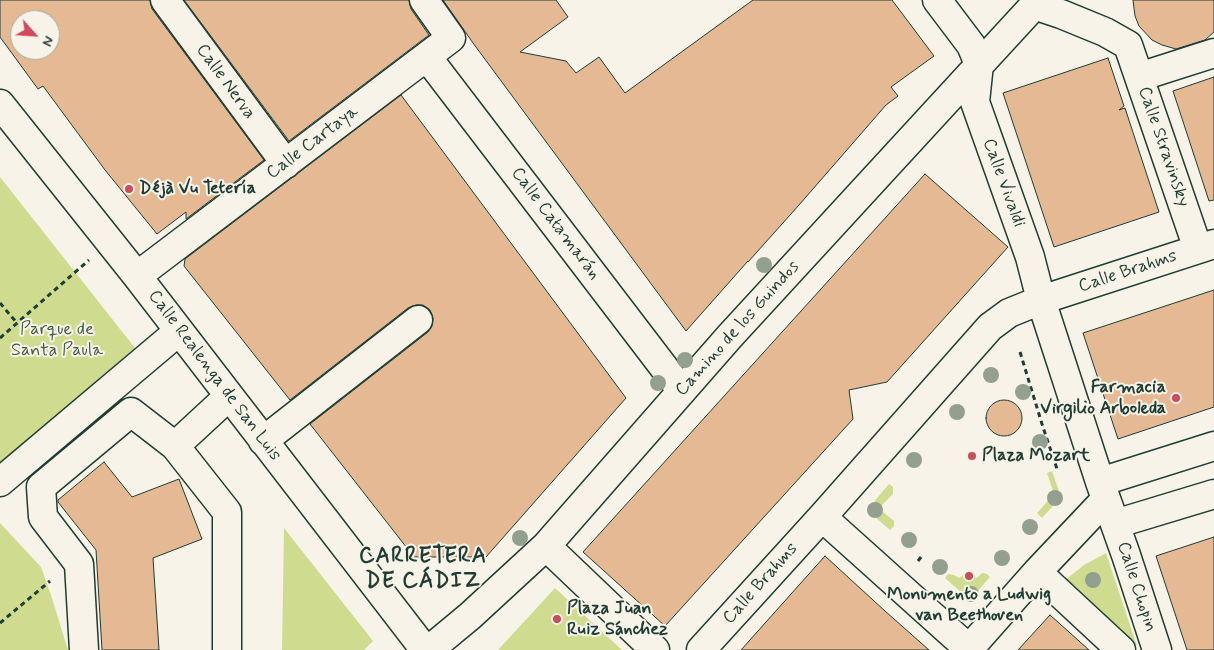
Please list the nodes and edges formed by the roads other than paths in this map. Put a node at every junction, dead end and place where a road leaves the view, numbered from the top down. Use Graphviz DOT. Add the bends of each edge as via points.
graph roads {
  1 [pos="165,0"];
  2 [pos="424,0"];
  3 [pos="937,0"];
  4 [pos="1036,3"];
  5 [pos="1214,53"];
  6 [pos="427,57"];
  7 [pos="979,64"];
  8 [pos="1139,77"];
  9 [pos="0,104"];
  10 [pos="286,164"];
  11 [pos="1206,247"];
  12 [pos="138,276"];
  13 [pos="1041,300"];
  14 [pos="418,320"];
  15 [pos="179,331"];
  16 [pos="682,392"];
  17 [pos="229,396"];
  18 [pos="263,441"];
  19 [pos="176,446"];
  20 [pos="1214,446"];
  21 [pos="0,482"];
  22 [pos="1103,491"];
  23 [pos="1214,494"];
  24 [pos="822,517"];
  25 [pos="1115,524"];
  26 [pos="546,546"];
  27 [pos="1037,572"];
  28 [pos="84,650"];
  29 [pos="227,650"];
  30 [pos="425,650"];
  31 [pos="429,650"];
  32 [pos="655,650"];
  33 [pos="701,650"];
  34 [pos="968,650"];
  35 [pos="1121,650"];
  36 [pos="1157,650"];
  1 -- 10 [label="street, Calle Nerva"];
  2 -- 6 [label="street, Calle Cartaya" via="451,38"];
  3 -- 7 [label="street" via="971,45"];
  4 -- 7 [label="street, Camino de los Guindos"];
  4 -- 8 [label="street, Calle Stravinsky" via="1128,45"];
  5 -- 8 [label="street"];
  6 -- 10 [label="street, Calle Cartaya"];
  6 -- 16 [label="street, Calle Catamarán"];
  7 -- 13 [label="street, Calle Vivaldi" via="975,102 1030,257"];
  7 -- 16 [label="street, Camino de los Guindos"];
  8 -- 11 [label="street, Calle Stravinsky"];
  9 -- 12 [label="street, Calle Realenga de San Luis"];
  10 -- 12 [label="street, Calle Cartaya"];
  11 -- 13 [label="street, Calle Brahms"];
  12 -- 15 [label="street, Calle Realenga de San Luis"];
  13 -- 22 [label="street"];
  13 -- 24 [label="street" via="1009,313 990,327"];
  14 -- 18 [label="street"];
  15 -- 17 [label="street, Calle Realenga de San Luis"];
  15 -- 21 [label="street"];
  16 -- 26 [label="street, Camino de los Guindos"];
  17 -- 18 [label="street, Calle Realenga de San Luis"];
  17 -- 19 [label="street"];
  18 -- 30 [label="street, Calle Realenga de San Luis"];
  19 -- 28 [label="street" via="131,412 41,487 42,517 78,564"];
  19 -- 29 [label="street" via="226,512"];
  20 -- 22 [label="street"];
  22 -- 25 [label="street"];
  22 -- 27 [label="street"];
  23 -- 25 [label="street"];
  24 -- 33 [label="street, Calle Brahms"];
  24 -- 34 [label="street"];
  25 -- 36 [label="street, Calle Chopin"];
  26 -- 31 [label="street, Camino de los Guindos"];
  26 -- 32 [label="street"];
  27 -- 34 [label="street"];
  27 -- 35 [label="street, Calle Chopin"];
}
